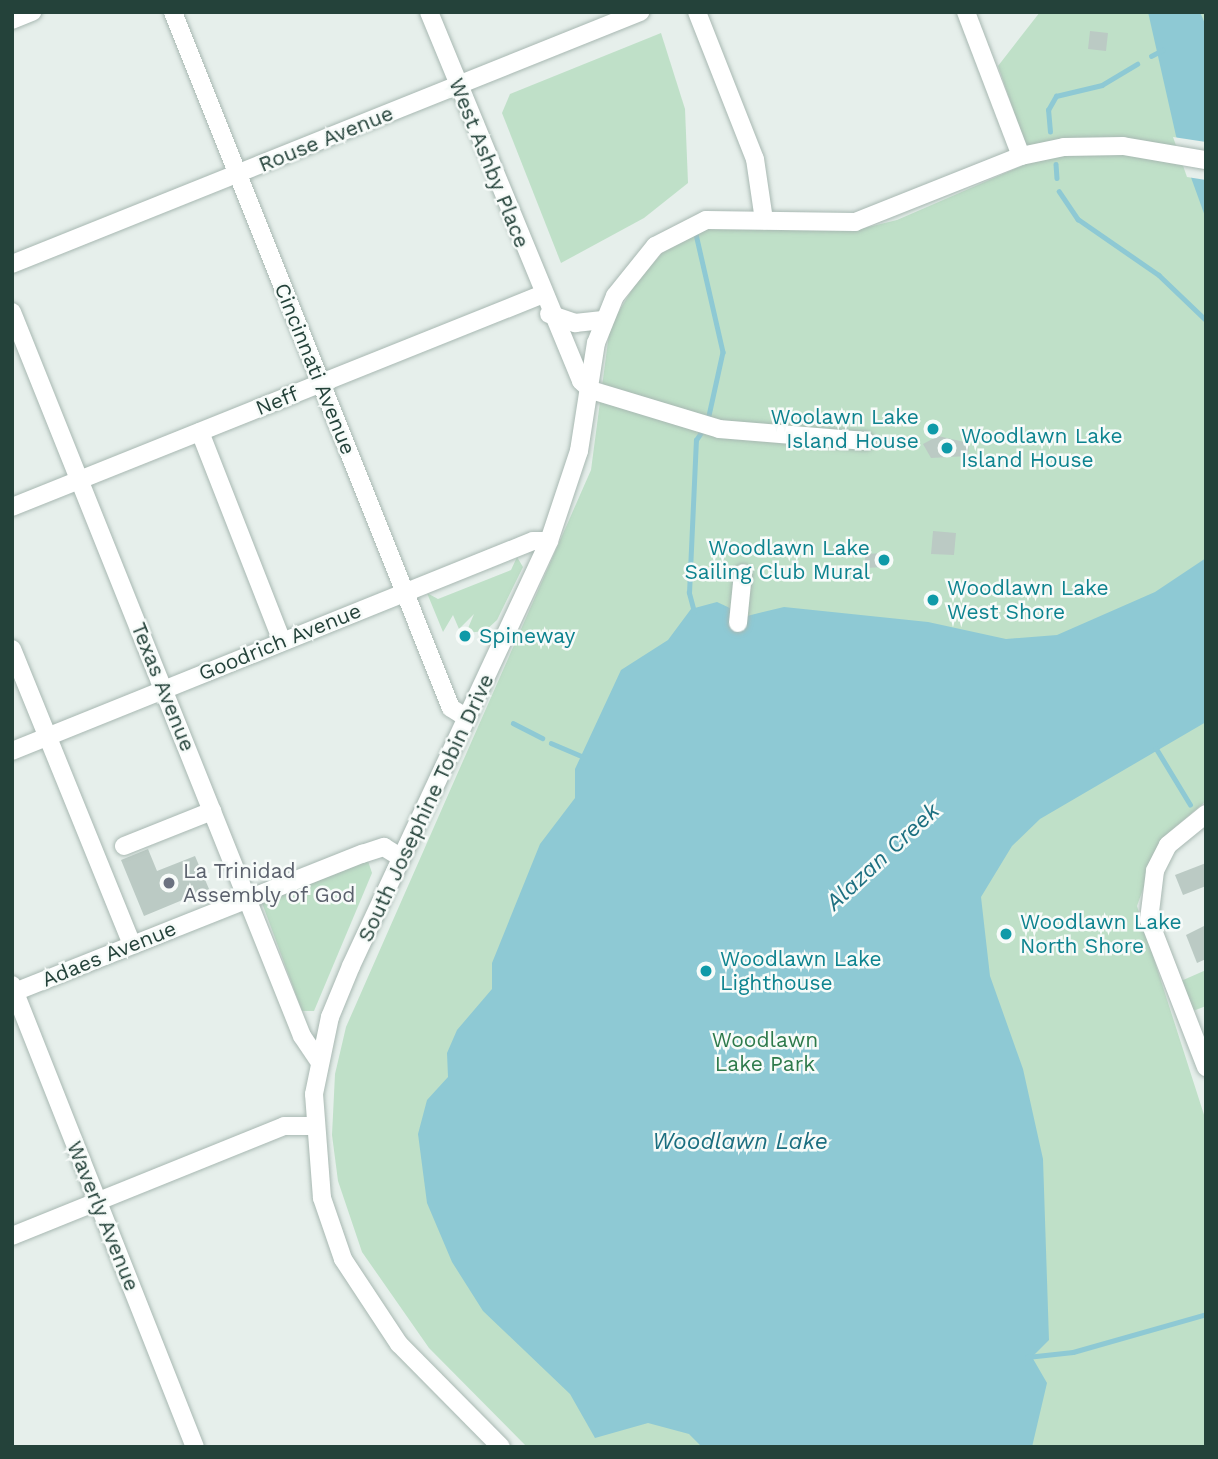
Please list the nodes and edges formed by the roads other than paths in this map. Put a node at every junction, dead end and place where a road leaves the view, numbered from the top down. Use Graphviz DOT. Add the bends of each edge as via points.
graph roads {
  1 [pos="173,12"];
  2 [pos="429,12"];
  3 [pos="640,12"];
  4 [pos="697,12"];
  5 [pos="966,12"];
  6 [pos="458,86"];
  7 [pos="1021,156"];
  8 [pos="1206,160"];
  9 [pos="237,174"];
  10 [pos="765,220"];
  11 [pos="12,264"];
  12 [pos="541,295"];
  13 [pos="12,312"];
  14 [pos="550,314"];
  15 [pos="603,320"];
  16 [pos="321,383"];
  17 [pos="591,390"];
  18 [pos="200,432"];
  19 [pos="866,441"];
  20 [pos="80,480"];
  21 [pos="12,507"];
  22 [pos="549,541"];
  23 [pos="743,573"];
  24 [pos="405,593"];
  25 [pos="738,623"];
  26 [pos="282,641"];
  27 [pos="12,649"];
  28 [pos="164,688"];
  29 [pos="467,718"];
  30 [pos="47,738"];
  31 [pos="12,751"];
  32 [pos="212,811"];
  33 [pos="1206,814"];
  34 [pos="124,846"];
  35 [pos="400,857"];
  36 [pos="249,900"];
  37 [pos="132,945"];
  38 [pos="13,990"];
  39 [pos="318,1060"];
  40 [pos="1206,1068"];
  41 [pos="313,1126"];
  42 [pos="97,1202"];
  43 [pos="12,1236"];
  44 [pos="195,1447"];
  45 [pos="501,1447"];
  1 -- 9 [label="street, Cincinnati Avenue"];
  2 -- 6 [label="street, West Ashby Place"];
  3 -- 6 [label="street, Rouse Avenue"];
  4 -- 10 [label="street" via="755,159"];
  5 -- 7 [label="street"];
  6 -- 9 [label="street, Rouse Avenue"];
  6 -- 12 [label="street, West Ashby Place"];
  7 -- 8 [label="street, South Josephine Tobin Drive" via="1091,145"];
  7 -- 10 [label="street, South Josephine Tobin Drive" via="855,222"];
  9 -- 11 [label="street, Rouse Avenue"];
  9 -- 16 [label="street, Cincinnati Avenue"];
  10 -- 15 [label="street, South Josephine Tobin Drive" via="720,216 667,237 628,276"];
  12 -- 14 [label="street, West Ashby Place"];
  12 -- 16 [label="street, Neff"];
  13 -- 20 [label="street, Texas Avenue"];
  14 -- 15 [label="street" via="575,323"];
  14 -- 17 [label="street, West Ashby Place" via="573,369"];
  15 -- 17 [label="street, South Josephine Tobin Drive"];
  16 -- 18 [label="street, Neff"];
  16 -- 24 [label="street, Cincinnati Avenue"];
  17 -- 19 [label="street" via="719,429"];
  17 -- 22 [label="street, South Josephine Tobin Drive" via="574,470"];
  18 -- 20 [label="street, Neff"];
  18 -- 26 [label="street"];
  20 -- 21 [label="street, Neff"];
  20 -- 28 [label="street, Texas Avenue"];
  22 -- 24 [label="street, Goodrich Avenue" via="533,541"];
  22 -- 29 [label="street, South Josephine Tobin Drive"];
  23 -- 25 [label="street"];
  24 -- 26 [label="street, Goodrich Avenue"];
  24 -- 29 [label="street, Cincinnati Avenue" via="451,708"];
  26 -- 28 [label="street, Goodrich Avenue"];
  27 -- 30 [label="street"];
  28 -- 30 [label="street, Goodrich Avenue"];
  28 -- 32 [label="street, Texas Avenue"];
  29 -- 35 [label="street, South Josephine Tobin Drive"];
  30 -- 31 [label="street, Goodrich Avenue"];
  30 -- 37 [label="street"];
  32 -- 34 [label="street"];
  32 -- 36 [label="street, Texas Avenue"];
  33 -- 40 [label="street" via="1168,845 1155,871 1149,920"];
  35 -- 36 [label="street, Adaes Avenue" via="384,847"];
  35 -- 39 [label="street, South Josephine Tobin Drive" via="330,1017"];
  36 -- 37 [label="street, Adaes Avenue"];
  36 -- 39 [label="street, Texas Avenue" via="302,1036"];
  37 -- 38 [label="street, Adaes Avenue"];
  38 -- 42 [label="street, Waverly Avenue"];
  39 -- 41 [label="street, South Josephine Tobin Drive"];
  41 -- 42 [label="street" via="284,1126"];
  41 -- 45 [label="street, South Josephine Tobin Drive" via="331,1229 359,1290 399,1344"];
  42 -- 43 [label="street"];
  42 -- 44 [label="street, Waverly Avenue"];
}
